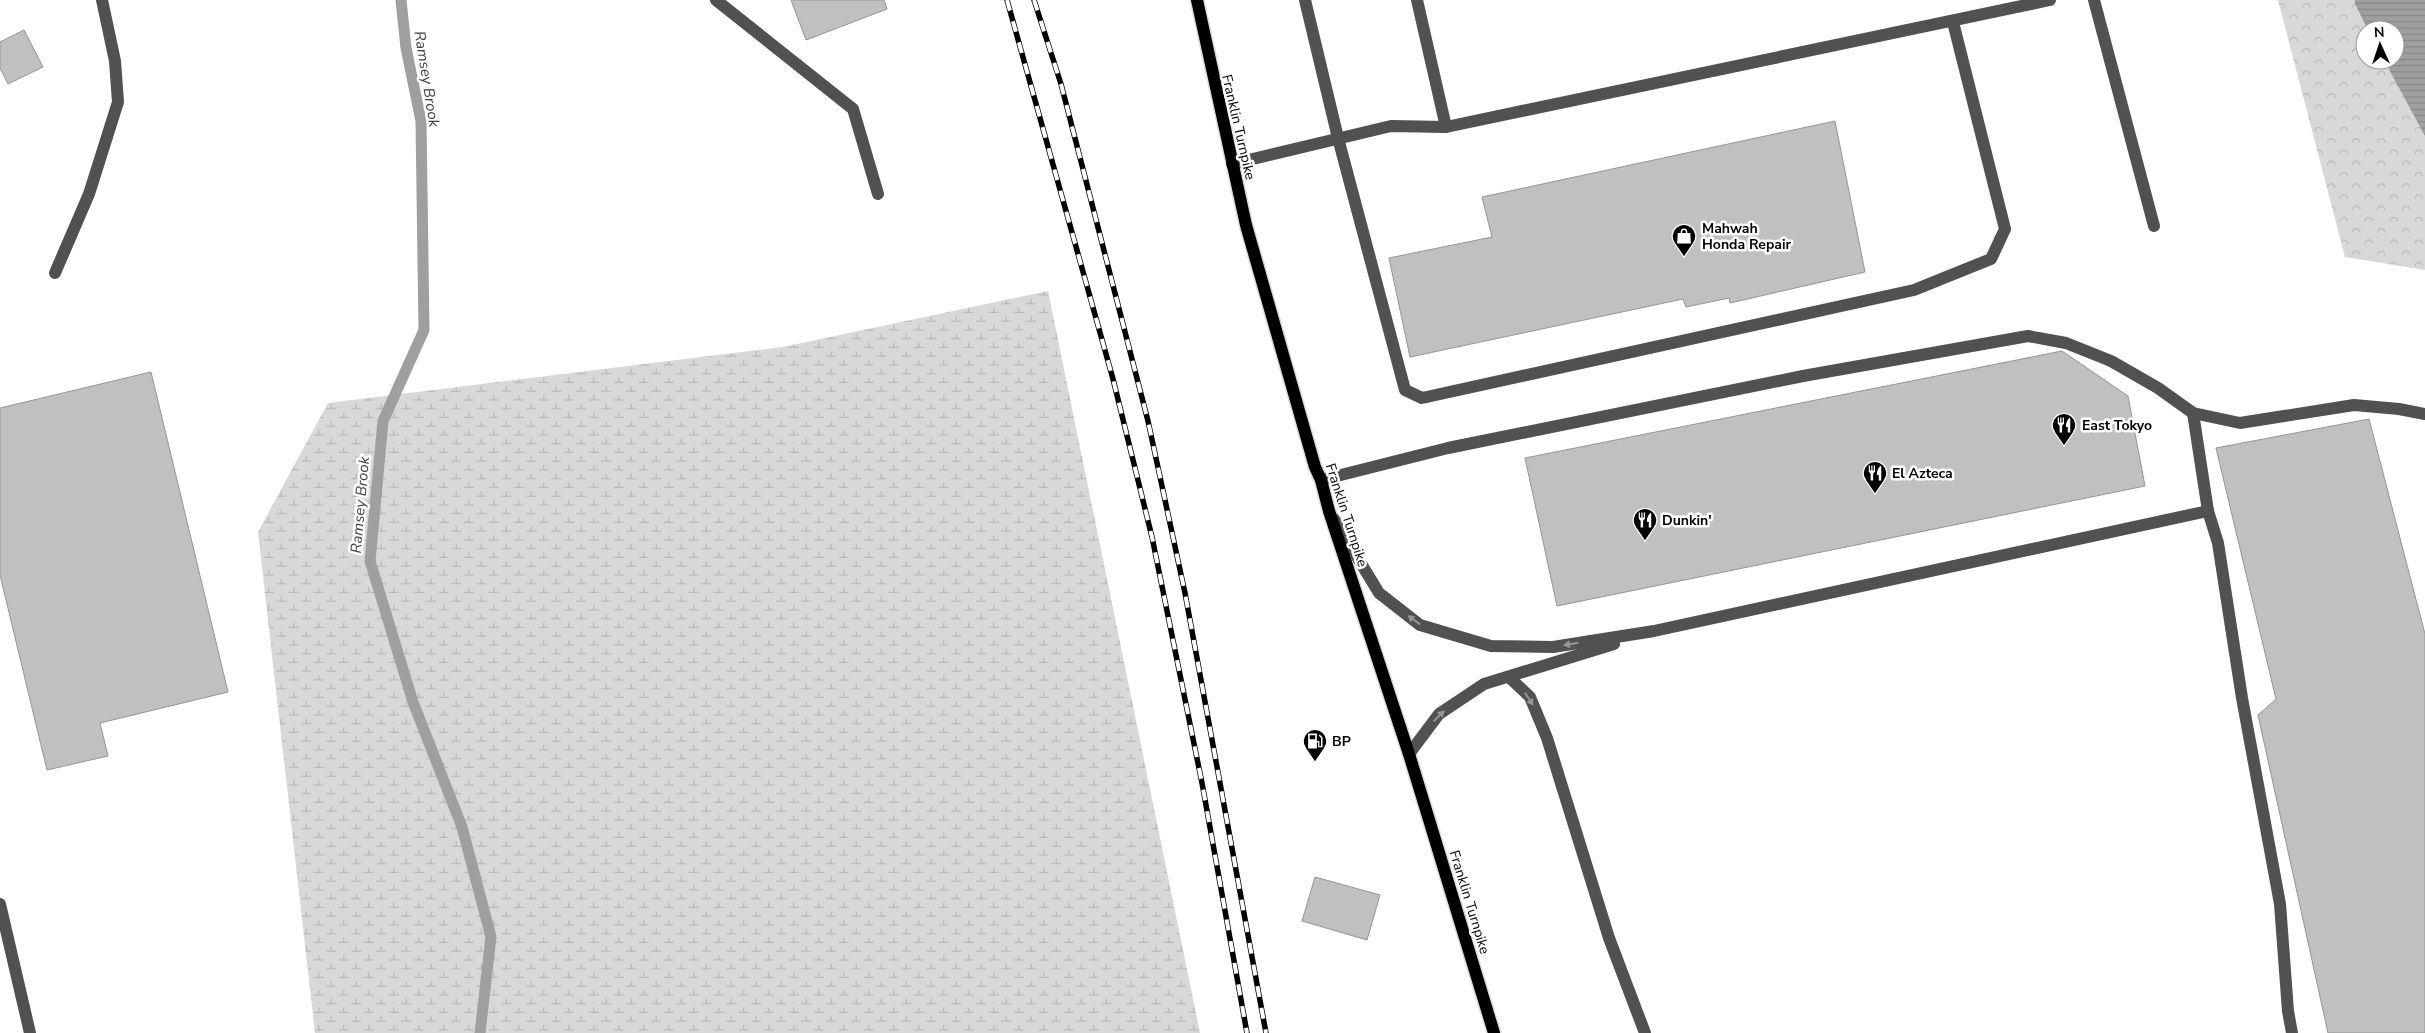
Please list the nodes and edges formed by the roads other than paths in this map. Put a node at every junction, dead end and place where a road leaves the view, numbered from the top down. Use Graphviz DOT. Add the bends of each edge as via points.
graph roads {
  1 [pos="102,0"];
  2 [pos="716,0"];
  3 [pos="1197,0"];
  4 [pos="1305,0"];
  5 [pos="1417,0"];
  6 [pos="2050,0"];
  7 [pos="2094,0"];
  8 [pos="1953,22"];
  9 [pos="1446,127"];
  10 [pos="1338,138"];
  11 [pos="1232,164"];
  12 [pos="878,194"];
  13 [pos="2154,226"];
  14 [pos="55,273"];
  15 [pos="2193,413"];
  16 [pos="2425,414"];
  17 [pos="1321,480"];
  18 [pos="1329,511"];
  19 [pos="2208,511"];
  20 [pos="1654,631"];
  21 [pos="1509,677"];
  22 [pos="1409,754"];
  23 [pos="0,904"];
  24 [pos="30,1033"];
  25 [pos="1494,1033"];
  26 [pos="1645,1033"];
  27 [pos="2292,1033"];
  1 -- 14 [label="street" via="115,61 118,102 89,194"];
  2 -- 12 [label="street" via="853,109"];
  3 -- 11 [label="main road, Franklin Turnpike"];
  4 -- 10 [label="street"];
  5 -- 9 [label="street"];
  6 -- 8 [label="street"];
  7 -- 13 [label="street"];
  8 -- 9 [label="street"];
  8 -- 10 [label="street" via="2005,228 1991,259 1914,290 1422,398 1405,390"];
  9 -- 10 [label="street" via="1391,126"];
  10 -- 11 [label="street"];
  11 -- 17 [label="main road, Franklin Turnpike" via="1246,225"];
  15 -- 16 [label="street" via="2240,423 2354,405"];
  15 -- 17 [label="street" via="2111,361 2066,343 2028,336 1755,385 1448,448"];
  15 -- 19 [label="street"];
  17 -- 18 [label="main road, Franklin Turnpike"];
  20 -- 18 [label="street, one-way" via="1553,647 1491,646 1420,625 1379,593"];
  18 -- 22 [label="main road, Franklin Turnpike"];
  19 -- 20 [label="street"];
  19 -- 27 [label="street" via="2218,543 2242,698 2280,904"];
  20 -- 21 [label="street"];
  22 -- 21 [label="street, one-way" via="1439,714 1484,684"];
  21 -- 26 [label="street, one-way" via="1530,697 1541,725 1580,838 1609,938"];
  22 -- 25 [label="main road, Franklin Turnpike"];
  23 -- 24 [label="street"];
}
